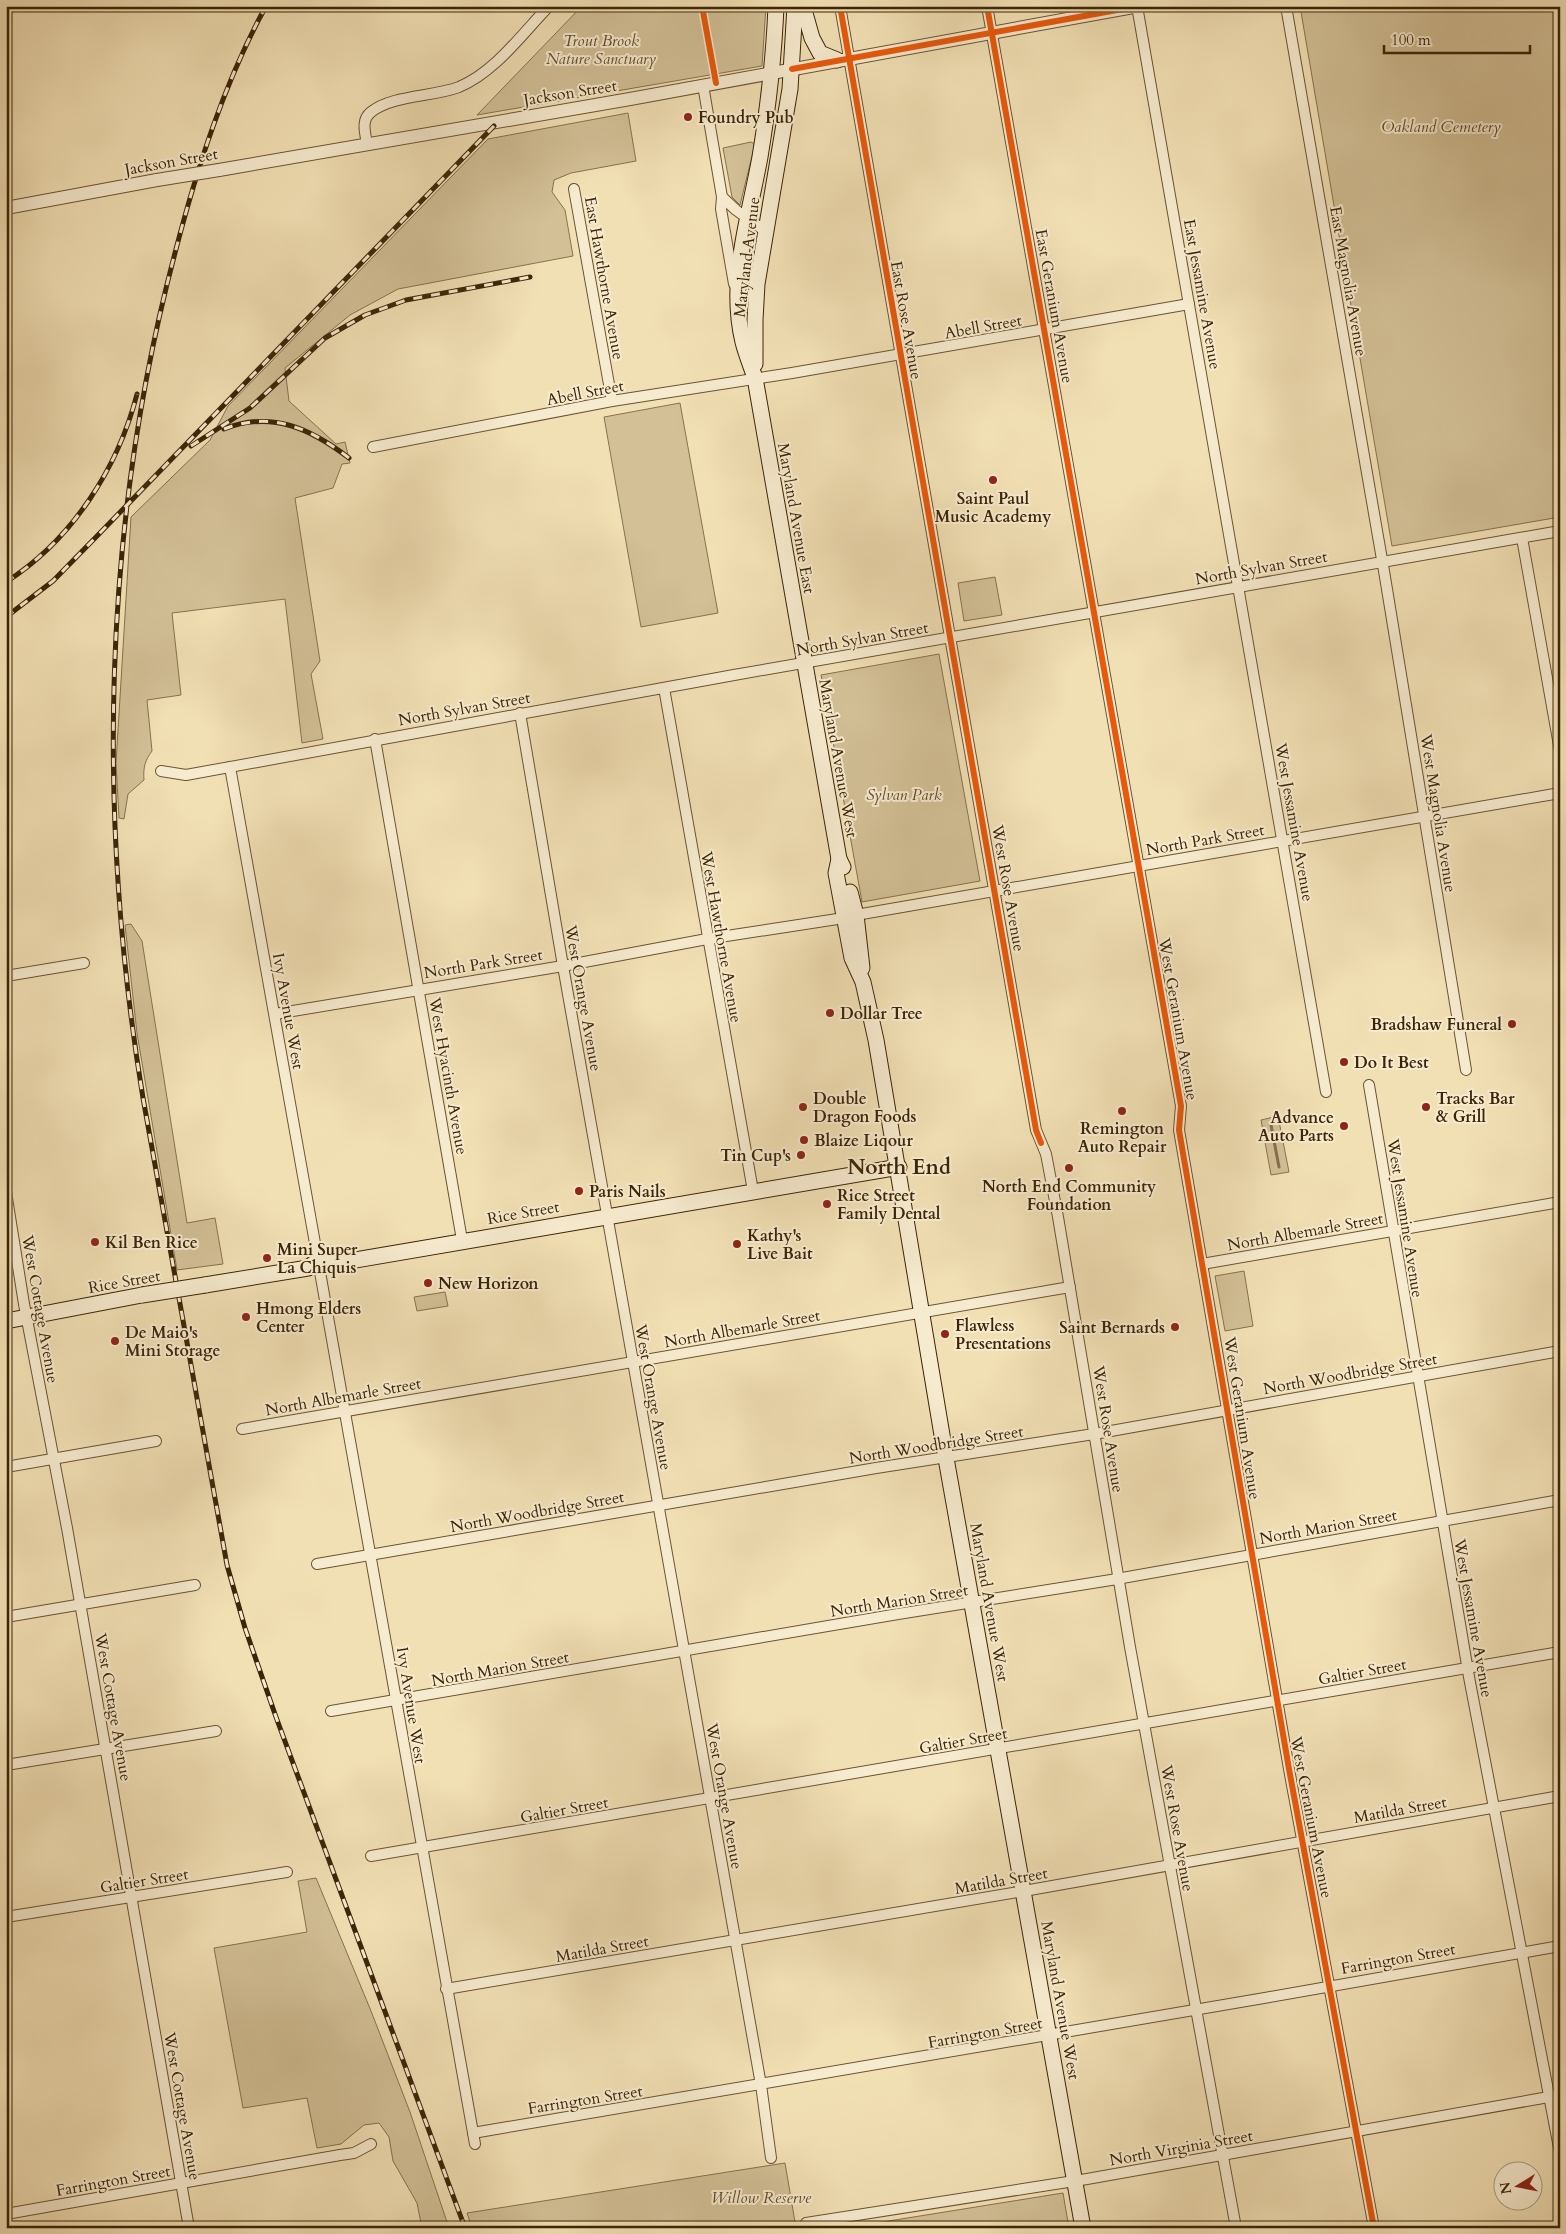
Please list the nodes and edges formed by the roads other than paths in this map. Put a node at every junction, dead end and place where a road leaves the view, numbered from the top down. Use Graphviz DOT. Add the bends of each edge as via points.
graph roads {
  1 [pos="549,6"];
  2 [pos="776,6"];
  3 [pos="795,6"];
  4 [pos="803,6"];
  5 [pos="840,6"];
  6 [pos="987,6"];
  7 [pos="1138,6"];
  8 [pos="1286,6"];
  9 [pos="992,33"];
  10 [pos="843,59"];
  11 [pos="792,69"];
  12 [pos="770,73"];
  13 [pos="703,85"];
  14 [pos="367,144"];
  15 [pos="574,190"];
  16 [pos="722,197"];
  17 [pos="6,208"];
  18 [pos="747,217"];
  19 [pos="765,231"];
  20 [pos="1189,304"];
  21 [pos="739,312"];
  22 [pos="1045,329"];
  23 [pos="899,354"];
  24 [pos="755,378"];
  25 [pos="612,402"];
  26 [pos="372,447"];
  27 [pos="1560,531"];
  28 [pos="1522,538"];
  29 [pos="1382,561"];
  30 [pos="1238,586"];
  31 [pos="1095,612"];
  32 [pos="950,637"];
  33 [pos="804,664"];
  34 [pos="664,688"];
  35 [pos="520,714"];
  36 [pos="375,740"];
  37 [pos="1560,751"];
  38 [pos="230,767"];
  39 [pos="161,771"];
  40 [pos="1560,793"];
  41 [pos="1424,817"];
  42 [pos="1284,841"];
  43 [pos="1139,866"];
  44 [pos="996,890"];
  45 [pos="850,917"];
  46 [pos="707,939"];
  47 [pos="84,963"];
  48 [pos="563,966"];
  49 [pos="6,976"];
  50 [pos="419,988"];
  51 [pos="275,1014"];
  52 [pos="1466,1070"];
  53 [pos="1369,1085"];
  54 [pos="1326,1092"];
  55 [pos="898,1167"];
  56 [pos="753,1191"];
  57 [pos="6,1192"];
  58 [pos="1560,1202"];
  59 [pos="607,1216"];
  60 [pos="1393,1231"];
  61 [pos="462,1240"];
  62 [pos="1202,1264"];
  63 [pos="319,1266"];
  64 [pos="1070,1288"];
  65 [pos="921,1314"];
  66 [pos="27,1318"];
  67 [pos="6,1321"];
  68 [pos="1560,1351"];
  69 [pos="632,1362"];
  70 [pos="1418,1376"];
  71 [pos="345,1410"];
  72 [pos="1227,1410"];
  73 [pos="242,1429"];
  74 [pos="1094,1434"];
  75 [pos="156,1441"];
  76 [pos="946,1458"];
  77 [pos="54,1459"];
  78 [pos="6,1467"];
  79 [pos="1560,1500"];
  80 [pos="658,1506"];
  81 [pos="1443,1522"];
  82 [pos="371,1554"];
  83 [pos="1251,1555"];
  84 [pos="317,1564"];
  85 [pos="1119,1578"];
  86 [pos="195,1584"];
  87 [pos="973,1603"];
  88 [pos="80,1604"];
  89 [pos="6,1616"];
  90 [pos="684,1652"];
  91 [pos="1560,1652"];
  92 [pos="1468,1668"];
  93 [pos="397,1700"];
  94 [pos="1277,1700"];
  95 [pos="332,1711"];
  96 [pos="1144,1723"];
  97 [pos="216,1731"];
  98 [pos="106,1749"];
  99 [pos="998,1749"];
  100 [pos="6,1766"];
  101 [pos="1560,1796"];
  102 [pos="710,1798"];
  103 [pos="1494,1808"];
  104 [pos="1302,1842"];
  105 [pos="422,1848"];
  106 [pos="371,1856"];
  107 [pos="1169,1866"];
  108 [pos="287,1872"];
  109 [pos="1024,1891"];
  110 [pos="132,1898"];
  111 [pos="6,1917"];
  112 [pos="735,1941"];
  113 [pos="1560,1946"];
  114 [pos="1522,1953"];
  115 [pos="1330,1985"];
  116 [pos="446,1990"];
  117 [pos="1196,2011"];
  118 [pos="1049,2036"];
  119 [pos="761,2086"];
  120 [pos="1554,2096"];
  121 [pos="1356,2130"];
  122 [pos="474,2138"];
  123 [pos="371,2144"];
  124 [pos="1560,2154"];
  125 [pos="1222,2155"];
  126 [pos="772,2158"];
  127 [pos="1075,2181"];
  128 [pos="181,2183"];
  129 [pos="6,2214"];
  130 [pos="806,2224"];
  131 [pos="189,2228"];
  132 [pos="1083,2228"];
  133 [pos="1236,2228"];
  134 [pos="1374,2228"];
  1 -- 14 [label="street" via="478,77 444,92 390,103 374,110 364,126"];
  2 -- 12 [label="main road, Maryland Avenue"];
  3 -- 11 [label="main road, Maryland Avenue"];
  4 -- 10 [label="main road" via="820,53"];
  5 -- 10 [label="street, East Rose Avenue"];
  6 -- 9 [label="street, East Geranium Avenue"];
  7 -- 9 [label="street, Jackson Street"];
  7 -- 20 [label="street, East Jessamine Avenue"];
  8 -- 29 [label="street, East Magnolia Avenue"];
  9 -- 10 [label="street, Jackson Street"];
  9 -- 22 [label="street, East Geranium Avenue"];
  10 -- 11 [label="street, Jackson Street"];
  10 -- 23 [label="street, East Rose Avenue"];
  11 -- 12 [label="street, Jackson Street"];
  11 -- 19 [label="main road, Maryland Avenue"];
  12 -- 13 [label="street, Jackson Street"];
  12 -- 18 [label="main road, Maryland Avenue" via="759,160"];
  13 -- 14 [label="street, Jackson Street"];
  13 -- 16 [label="street"];
  14 -- 17 [label="street, Jackson Street, bridge"];
  15 -- 25 [label="street, East Hawthorne Avenue"];
  16 -- 18 [label="street"];
  16 -- 21 [label="street" via="721,209"];
  18 -- 19 [label="street"];
  18 -- 21 [label="main road, Maryland Avenue" via="739,278"];
  19 -- 24 [label="main road, Maryland Avenue" via="756,302"];
  20 -- 22 [label="street, Abell Street"];
  20 -- 30 [label="street, East Jessamine Avenue"];
  21 -- 24 [label="main road, Maryland Avenue" via="743,341"];
  22 -- 23 [label="street, Abell Street"];
  22 -- 31 [label="street, East Geranium Avenue"];
  23 -- 24 [label="street, Abell Street"];
  23 -- 32 [label="street, East Rose Avenue"];
  24 -- 25 [label="street, Abell Street"];
  24 -- 33 [label="main road, Maryland Avenue East"];
  25 -- 26 [label="street, Abell Street"];
  27 -- 28 [label="street, North Sylvan Street"];
  28 -- 29 [label="street, North Sylvan Street"];
  28 -- 37 [label="street"];
  29 -- 30 [label="street, North Sylvan Street"];
  29 -- 41 [label="street, West Magnolia Avenue"];
  30 -- 31 [label="street, North Sylvan Street"];
  30 -- 42 [label="street, West Jessamine Avenue"];
  31 -- 32 [label="street, North Sylvan Street"];
  31 -- 43 [label="street, West Geranium Avenue"];
  32 -- 33 [label="street, North Sylvan Street"];
  32 -- 44 [label="street, West Rose Avenue"];
  33 -- 34 [label="street, North Sylvan Street"];
  33 -- 45 [label="main road, Maryland Avenue West" via="839,859 836,873 843,904"];
  34 -- 35 [label="street, North Sylvan Street"];
  34 -- 46 [label="street, West Hawthorne Avenue"];
  35 -- 36 [label="street, North Sylvan Street"];
  35 -- 48 [label="street, West Orange Avenue"];
  36 -- 38 [label="street, North Sylvan Street"];
  36 -- 50 [label="street, West Hyacinth Avenue"];
  38 -- 39 [label="street, North Sylvan Street" via="186,774"];
  38 -- 51 [label="street, Ivy Avenue West"];
  40 -- 41 [label="street, North Park Street"];
  41 -- 42 [label="street, North Park Street"];
  41 -- 52 [label="street, West Magnolia Avenue"];
  42 -- 43 [label="street, North Park Street"];
  42 -- 54 [label="street, West Jessamine Avenue"];
  43 -- 44 [label="street, North Park Street"];
  43 -- 62 [label="street, West Geranium Avenue" via="1181,1106 1179,1130"];
  44 -- 45 [label="street, North Park Street"];
  44 -- 64 [label="street, West Rose Avenue" via="1036,1130 1046,1154"];
  45 -- 46 [label="street, North Park Street"];
  45 -- 55 [label="main road, Maryland Avenue West" via="862,955 863,982"];
  46 -- 48 [label="street, North Park Street"];
  46 -- 56 [label="street, West Hawthorne Avenue"];
  47 -- 49 [label="street"];
  48 -- 50 [label="street, North Park Street"];
  48 -- 59 [label="street, West Orange Avenue"];
  50 -- 51 [label="street, North Park Street"];
  50 -- 61 [label="street, West Hyacinth Avenue"];
  51 -- 63 [label="street, Ivy Avenue West"];
  53 -- 60 [label="street, West Jessamine Avenue"];
  55 -- 56 [label="main road, Rice Street"];
  55 -- 65 [label="main road, Maryland Avenue West"];
  56 -- 59 [label="main road, Rice Street"];
  57 -- 66 [label="street, West Cottage Avenue"];
  58 -- 60 [label="street, North Albemarle Street"];
  59 -- 61 [label="main road, Rice Street"];
  59 -- 69 [label="street, West Orange Avenue"];
  60 -- 62 [label="street, North Albemarle Street"];
  60 -- 70 [label="street, West Jessamine Avenue"];
  61 -- 63 [label="main road, Rice Street"];
  62 -- 72 [label="street, West Geranium Avenue"];
  63 -- 66 [label="main road, Rice Street, bridge"];
  63 -- 71 [label="street, Ivy Avenue West"];
  64 -- 65 [label="street, North Albemarle Street"];
  64 -- 74 [label="street, West Rose Avenue"];
  65 -- 69 [label="street, North Albemarle Street"];
  65 -- 76 [label="main road, Maryland Avenue West"];
  66 -- 67 [label="main road, Rice Street"];
  66 -- 77 [label="street, West Cottage Avenue"];
  68 -- 70 [label="street, North Woodbridge Street"];
  69 -- 71 [label="street, North Albemarle Street"];
  69 -- 80 [label="street, West Orange Avenue"];
  70 -- 72 [label="street, North Woodbridge Street"];
  70 -- 81 [label="street, West Jessamine Avenue"];
  71 -- 73 [label="street, North Albemarle Street"];
  71 -- 82 [label="street, Ivy Avenue West"];
  72 -- 74 [label="street, North Woodbridge Street"];
  72 -- 83 [label="street, West Geranium Avenue"];
  74 -- 76 [label="street, North Woodbridge Street"];
  74 -- 85 [label="street, West Rose Avenue"];
  75 -- 77 [label="street"];
  76 -- 80 [label="street, North Woodbridge Street"];
  76 -- 87 [label="main road, Maryland Avenue West"];
  77 -- 78 [label="street"];
  77 -- 88 [label="street, West Cottage Avenue"];
  79 -- 81 [label="street, North Marion Street"];
  80 -- 82 [label="street, North Woodbridge Street"];
  80 -- 90 [label="street, West Orange Avenue"];
  81 -- 83 [label="street, North Marion Street"];
  81 -- 92 [label="street, West Jessamine Avenue"];
  82 -- 84 [label="street, North Woodbridge Street"];
  82 -- 93 [label="street, Ivy Avenue West"];
  83 -- 85 [label="street, North Marion Street"];
  83 -- 94 [label="street, West Geranium Avenue"];
  85 -- 87 [label="street, North Marion Street"];
  85 -- 96 [label="street, West Rose Avenue"];
  86 -- 88 [label="street"];
  87 -- 90 [label="street, North Marion Street"];
  87 -- 99 [label="main road, Maryland Avenue West"];
  88 -- 89 [label="street"];
  88 -- 98 [label="street, West Cottage Avenue"];
  90 -- 93 [label="street, North Marion Street"];
  90 -- 102 [label="street, West Orange Avenue"];
  91 -- 92 [label="street, Galtier Street"];
  92 -- 94 [label="street, Galtier Street"];
  92 -- 103 [label="street, West Jessamine Avenue"];
  93 -- 95 [label="street, North Marion Street"];
  93 -- 105 [label="street, Ivy Avenue West"];
  94 -- 96 [label="street, Galtier Street"];
  94 -- 104 [label="street, West Geranium Avenue"];
  96 -- 99 [label="street, Galtier Street"];
  96 -- 107 [label="street, West Rose Avenue"];
  97 -- 98 [label="street"];
  98 -- 100 [label="street"];
  98 -- 110 [label="street, West Cottage Avenue"];
  99 -- 102 [label="street, Galtier Street"];
  99 -- 109 [label="main road, Maryland Avenue West"];
  101 -- 103 [label="street, Matilda Street"];
  102 -- 105 [label="street, Galtier Street"];
  102 -- 112 [label="street, West Orange Avenue"];
  103 -- 104 [label="street, Matilda Street"];
  103 -- 114 [label="street, West Jessamine Avenue"];
  104 -- 107 [label="street, Matilda Street"];
  104 -- 115 [label="street, West Geranium Avenue"];
  105 -- 106 [label="street, Galtier Street"];
  105 -- 116 [label="street, Ivy Avenue West"];
  107 -- 109 [label="street, Matilda Street"];
  107 -- 117 [label="street, West Rose Avenue"];
  108 -- 110 [label="street, Galtier Street"];
  109 -- 112 [label="street, Matilda Street"];
  109 -- 118 [label="main road, Maryland Avenue West"];
  110 -- 111 [label="street, Galtier Street"];
  110 -- 128 [label="street, West Cottage Avenue"];
  112 -- 116 [label="street, Matilda Street"];
  112 -- 119 [label="street, West Orange Avenue"];
  113 -- 114 [label="street, Farrington Street"];
  114 -- 115 [label="street, Farrington Street"];
  114 -- 120 [label="street, West Jessamine Avenue"];
  115 -- 117 [label="street, Farrington Street"];
  115 -- 121 [label="street, West Geranium Avenue"];
  116 -- 122 [label="street, Ivy Avenue West"];
  117 -- 118 [label="street, Farrington Street"];
  117 -- 125 [label="street, West Rose Avenue"];
  118 -- 119 [label="street, Farrington Street"];
  118 -- 127 [label="main road, Maryland Avenue West"];
  119 -- 122 [label="street, Farrington Street"];
  119 -- 126 [label="street, West Orange Avenue"];
  120 -- 121 [label="street, North Virginia Street"];
  120 -- 124 [label="street, West Jessamine Avenue"];
  121 -- 125 [label="street, North Virginia Street"];
  121 -- 134 [label="street, West Geranium Avenue"];
  123 -- 128 [label="street, Farrington Street" via="347,2154"];
  125 -- 127 [label="street, North Virginia Street"];
  125 -- 133 [label="street, West Rose Avenue"];
  127 -- 130 [label="street, North Virginia Street"];
  127 -- 132 [label="main road, Maryland Avenue West"];
  128 -- 129 [label="street, Farrington Street"];
  128 -- 131 [label="street, West Cottage Avenue"];
}
